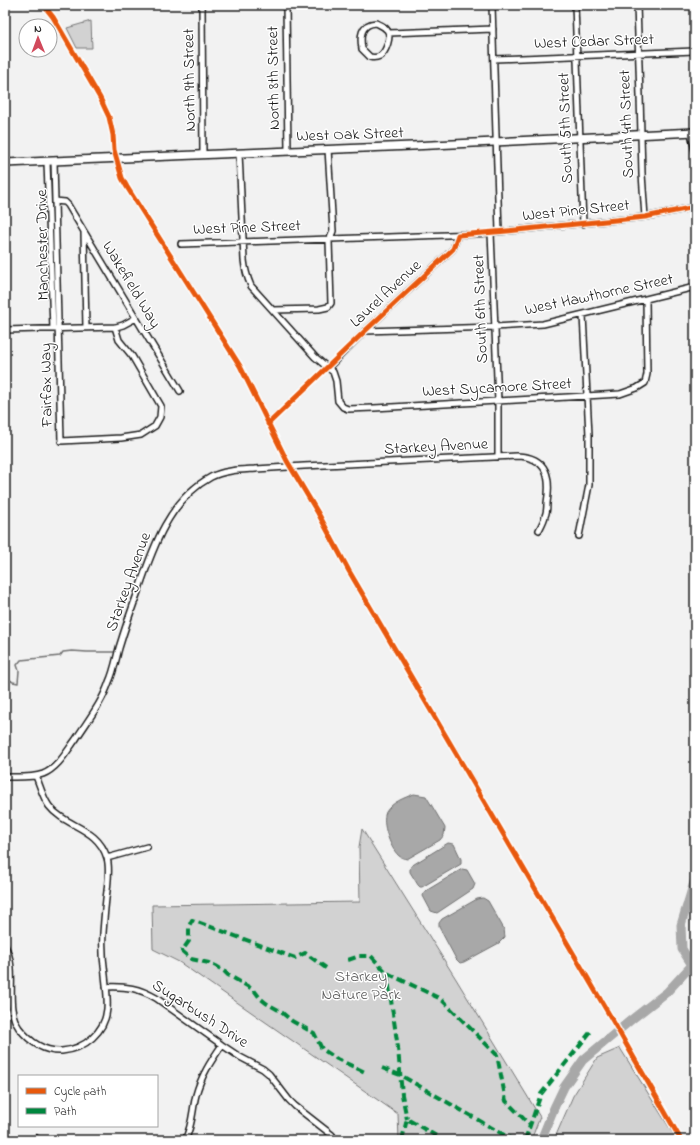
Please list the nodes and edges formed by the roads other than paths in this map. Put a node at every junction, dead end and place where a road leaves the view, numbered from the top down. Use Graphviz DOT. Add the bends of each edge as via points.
graph roads {
  1 [pos="202,5"];
  2 [pos="286,5"];
  3 [pos="492,5"];
  4 [pos="575,5"];
  5 [pos="637,5"];
  6 [pos="493,29"];
  7 [pos="389,33"];
  8 [pos="695,51"];
  9 [pos="638,53"];
  10 [pos="576,55"];
  11 [pos="494,58"];
  12 [pos="693,133"];
  13 [pos="642,135"];
  14 [pos="580,138"];
  15 [pos="496,142"];
  16 [pos="328,149"];
  17 [pos="288,151"];
  18 [pos="695,151"];
  19 [pos="239,153"];
  20 [pos="203,155"];
  21 [pos="51,162"];
  22 [pos="5,163"];
  23 [pos="55,201"];
  24 [pos="695,207"];
  25 [pos="645,217"];
  26 [pos="583,224"];
  27 [pos="84,232"];
  28 [pos="499,232"];
  29 [pos="491,233"];
  30 [pos="458,235"];
  31 [pos="330,238"];
  32 [pos="244,242"];
  33 [pos="181,244"];
  34 [pos="695,287"];
  35 [pos="646,300"];
  36 [pos="273,310"];
  37 [pos="583,315"];
  38 [pos="136,318"];
  39 [pos="115,327"];
  40 [pos="495,327"];
  41 [pos="86,328"];
  42 [pos="56,329"];
  43 [pos="5,330"];
  44 [pos="365,331"];
  45 [pos="328,368"];
  46 [pos="180,391"];
  47 [pos="587,397"];
  48 [pos="498,402"];
  49 [pos="498,457"];
  50 [pos="539,530"];
  51 [pos="579,536"];
  52 [pos="36,776"];
  53 [pos="5,777"];
  54 [pos="147,847"];
  55 [pos="107,858"];
  56 [pos="5,946"];
  57 [pos="106,988"];
  58 [pos="222,1045"];
  59 [pos="332,1135"];
  60 [pos="185,1140"];
  1 -- 20 [label="street, North 9th Street"];
  2 -- 17 [label="street, North 8th Street"];
  3 -- 6 [label="street"];
  4 -- 10 [label="street, South 5th Street"];
  5 -- 9 [label="street, South 4th Street"];
  6 -- 7 [label="street"];
  6 -- 11 [label="street"];
  7 -- 7 [label="street" via="376,23 364,27 362,50 370,57 381,55 387,45"];
  8 -- 9 [label="street, West Cedar Street"];
  9 -- 10 [label="street, West Cedar Street"];
  9 -- 13 [label="street, South 4th Street"];
  10 -- 11 [label="street, West Cedar Street"];
  10 -- 14 [label="street, South 5th Street"];
  11 -- 15 [label="street"];
  12 -- 13 [label="main road, West Oak Street"];
  12 -- 18 [label="street"];
  13 -- 14 [label="main road, West Oak Street"];
  13 -- 25 [label="street, South 4th Street"];
  14 -- 15 [label="main road, West Oak Street"];
  14 -- 26 [label="street, South 5th Street"];
  15 -- 16 [label="main road, West Oak Street"];
  15 -- 28 [label="street"];
  16 -- 17 [label="main road, West Oak Street"];
  16 -- 31 [label="street" via="332,231"];
  17 -- 19 [label="main road, West Oak Street"];
  19 -- 20 [label="main road, West Oak Street"];
  19 -- 32 [label="street"];
  20 -- 21 [label="main road, West Oak Street"];
  21 -- 22 [label="main road, West Oak Street"];
  21 -- 23 [label="street, Manchester Drive"];
  21 -- 42 [label="street, Manchester Drive"];
  23 -- 27 [label="street, Wakefield Way" via="68,205"];
  23 -- 42 [label="street, Manchester Drive"];
  24 -- 25 [label="street, West Pine Street"];
  25 -- 26 [label="street, West Pine Street"];
  26 -- 28 [label="street, West Pine Street"];
  27 -- 38 [label="street, Wakefield Way"];
  27 -- 41 [label="street"];
  28 -- 29 [label="street, West Pine Street"];
  29 -- 30 [label="street, West Pine Street"];
  29 -- 40 [label="street, South 6th Street"];
  30 -- 31 [label="street, West Pine Street"];
  30 -- 44 [label="street, Laurel Avenue" via="453,249"];
  31 -- 32 [label="street, West Pine Street"];
  31 -- 36 [label="street" via="331,302 328,307"];
  32 -- 33 [label="street, West Pine Street"];
  32 -- 36 [label="street" via="247,278"];
  34 -- 35 [label="street, West Hawthorne Street"];
  35 -- 37 [label="street, West Hawthorne Street"];
  35 -- 47 [label="street, West Sycamore Street" via="645,383 620,394"];
  36 -- 45 [label="street"];
  37 -- 40 [label="street, West Hawthorne Street" via="543,324"];
  37 -- 47 [label="street"];
  38 -- 39 [label="street"];
  38 -- 46 [label="street, Wakefield Way"];
  39 -- 41 [label="street"];
  39 -- 42 [label="street, Fairfax Way" via="119,340 132,356 161,406 160,417 155,426 141,435 121,438 61,440"];
  40 -- 44 [label="street, West Hawthorne Street"];
  40 -- 48 [label="street, South 6th Street"];
  41 -- 42 [label="street"];
  42 -- 43 [label="street"];
  44 -- 45 [label="street, Laurel Avenue"];
  45 -- 48 [label="street, West Sycamore Street" via="335,377 338,401 348,409"];
  47 -- 48 [label="street, West Sycamore Street"];
  47 -- 51 [label="street" via="590,485"];
  48 -- 49 [label="street, South 6th Street"];
  49 -- 50 [label="street, Starkey Avenue" via="531,458 544,468 549,488 545,516"];
  49 -- 52 [label="street, Starkey Avenue" via="250,470 225,472 206,480 174,511 159,536 132,609 110,681 96,708 62,758 50,771"];
  52 -- 53 [label="street, Starkey Avenue"];
  52 -- 55 [label="street" via="49,806 92,836"];
  54 -- 55 [label="street"];
  55 -- 57 [label="street" via="108,880 102,946"];
  56 -- 57 [label="street" via="10,955 12,1007 18,1026 28,1038 47,1050 70,1050 88,1042 95,1035 101,1027 107,1009"];
  57 -- 58 [label="street, Sugarbush Drive" via="130,988 148,993"];
  58 -- 59 [label="street, Sugarbush Drive" via="263,1069 295,1106"];
  58 -- 60 [label="street" via="199,1086"];
}
